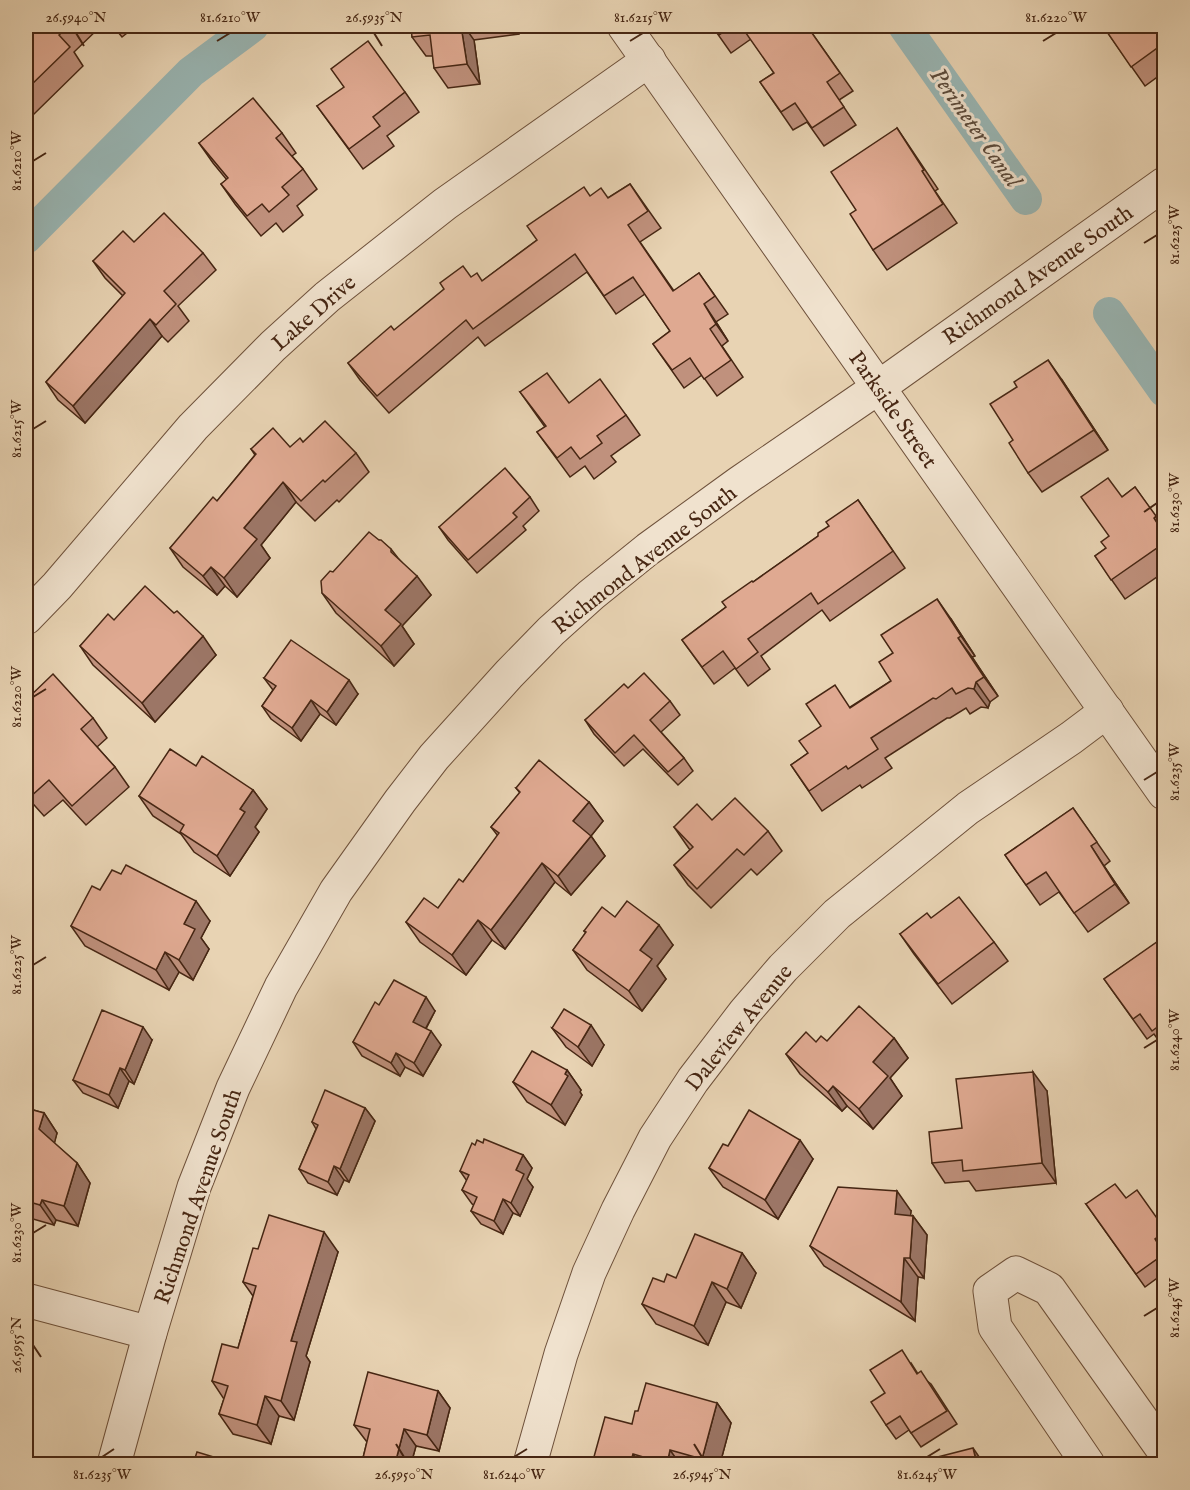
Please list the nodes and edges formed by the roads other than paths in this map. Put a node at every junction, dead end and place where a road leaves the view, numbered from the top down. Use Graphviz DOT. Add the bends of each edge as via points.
graph roads {
  1 [pos="624,26"];
  2 [pos="649,60"];
  3 [pos="1164,184"];
  4 [pos="879,387"];
  5 [pos="26,618"];
  6 [pos="1107,711"];
  7 [pos="1164,793"];
  8 [pos="26,1300"];
  9 [pos="150,1333"];
  10 [pos="1164,1451"];
  11 [pos="114,1464"];
  12 [pos="530,1464"];
  13 [pos="1088,1464"];
  1 -- 2 [label="street, Parkside Street"];
  2 -- 4 [label="street, Parkside Street"];
  2 -- 5 [label="street, Lake Drive" via="445,204 273,346 192,427"];
  3 -- 4 [label="street, Richmond Avenue South"];
  4 -- 6 [label="street, Parkside Street"];
  4 -- 9 [label="street, Richmond Avenue South" via="648,549 591,595 508,674 406,792 336,891 281,987 232,1088 194,1188"];
  6 -- 7 [label="street, Parkside Street"];
  6 -- 12 [label="street, Daleview Avenue" via="968,808 837,914 783,968 693,1080 655,1138 589,1273"];
  8 -- 9 [label="street"];
  9 -- 11 [label="street, Richmond Avenue South"];
  10 -- 13 [label="street" via="1049,1289 1016,1273 990,1291 995,1328"];
}
